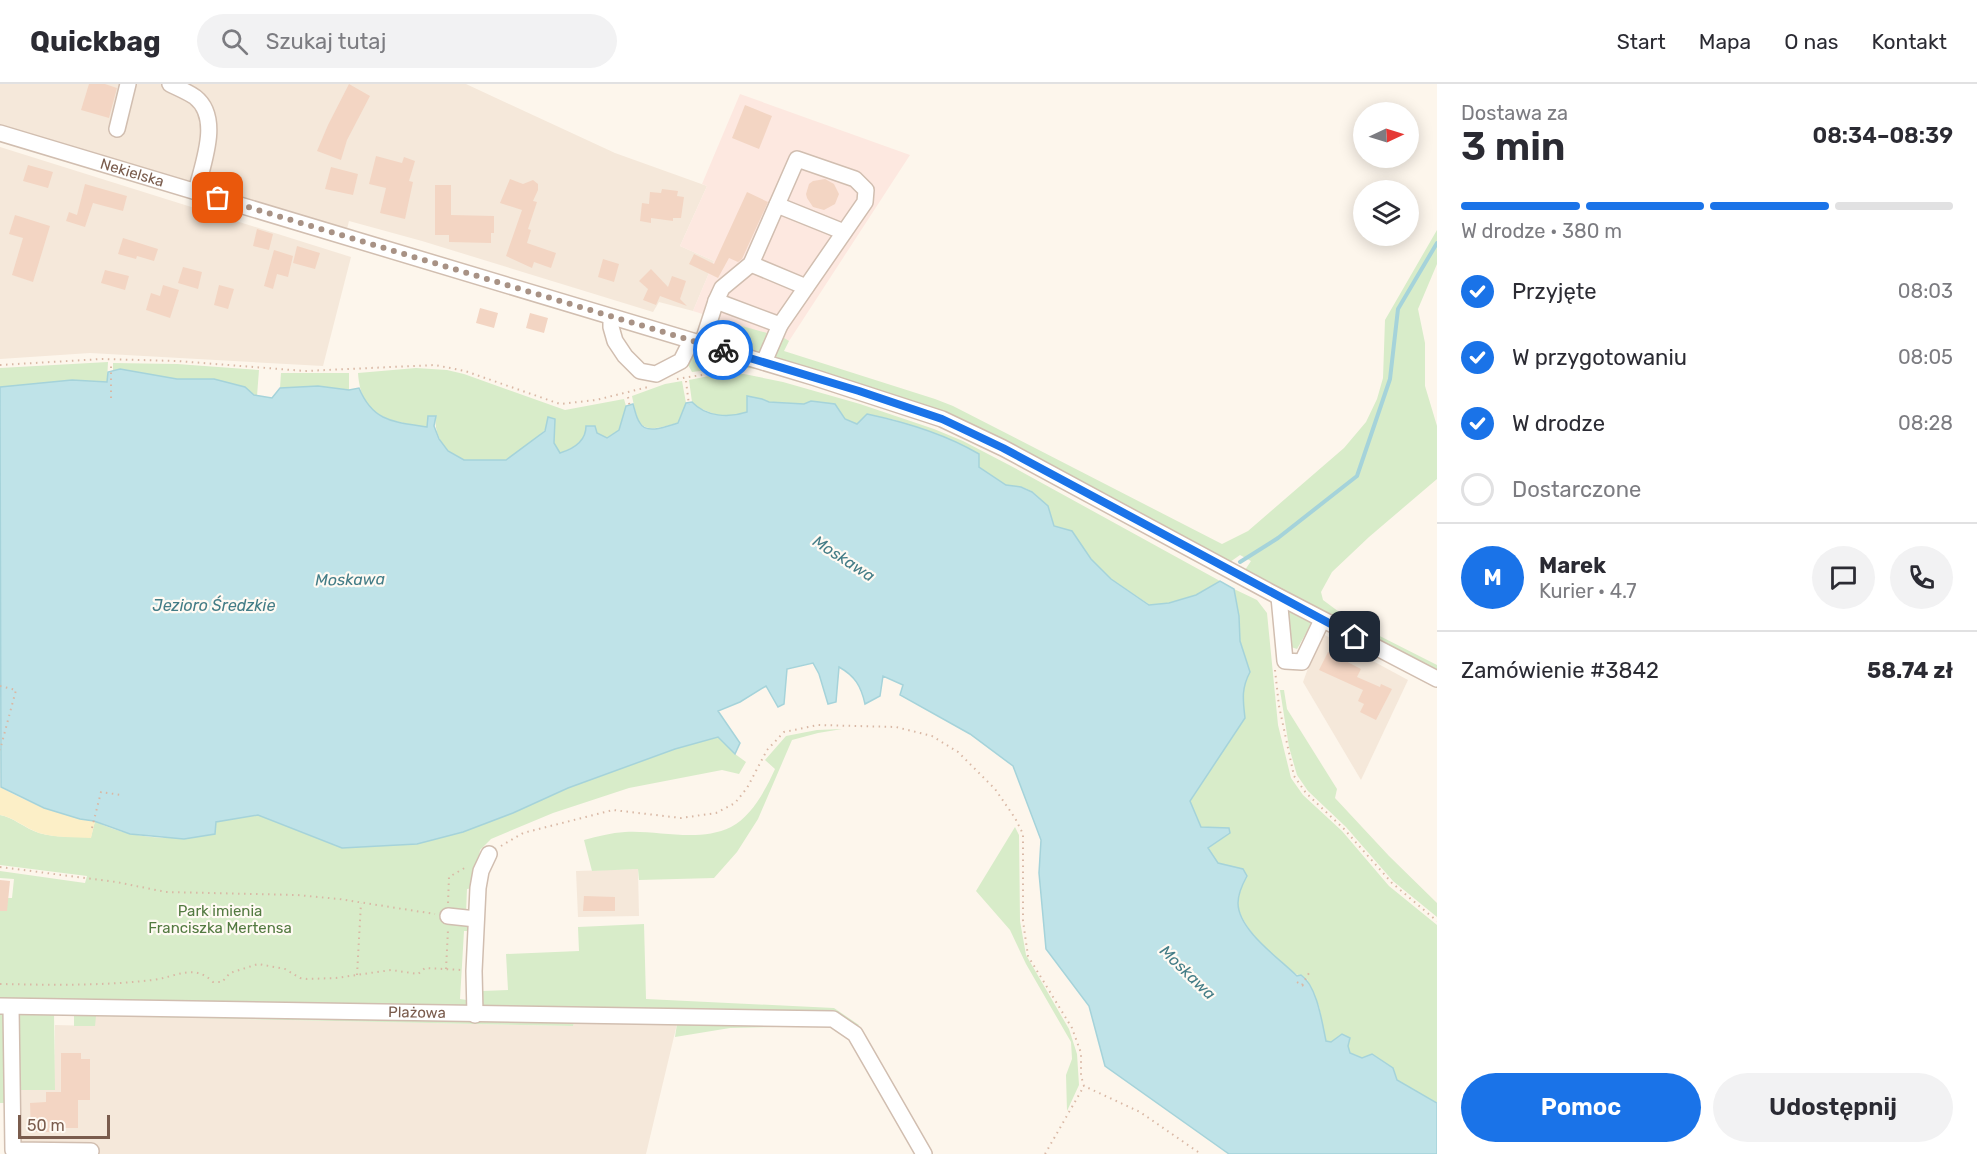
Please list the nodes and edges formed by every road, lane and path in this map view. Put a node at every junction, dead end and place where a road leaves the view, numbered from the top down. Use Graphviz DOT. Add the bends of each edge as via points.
graph roads {
  1 [pos="128,84"];
  2 [pos="170,84"];
  3 [pos="117,129"];
  4 [pos="0,133"];
  5 [pos="196,192"];
  6 [pos="777,205"];
  7 [pos="844,232"];
  8 [pos="751,264"];
  9 [pos="806,287"];
  10 [pos="716,301"];
  11 [pos="611,316"];
  12 [pos="780,325"];
  13 [pos="697,342"];
  14 [pos="764,362"];
  15 [pos="111,364"];
  16 [pos="0,365"];
  17 [pos="744,371"];
  18 [pos="676,380"];
  19 [pos="686,381"];
  20 [pos="655,384"];
  21 [pos="628,397"];
  22 [pos="111,398"];
  23 [pos="689,405"];
  24 [pos="630,408"];
  25 [pos="1274,594"];
  26 [pos="1322,620"];
  27 [pos="1274,661"];
  28 [pos="1437,679"];
  29 [pos="0,686"];
  30 [pos="0,750"];
  31 [pos="121,795"];
  32 [pos="92,828"];
  33 [pos="489,854"];
  34 [pos="0,867"];
  35 [pos="361,903"];
  36 [pos="448,916"];
  37 [pos="476,919"];
  38 [pos="1437,921"];
  39 [pos="446,969"];
  40 [pos="474,971"];
  41 [pos="1309,973"];
  42 [pos="357,975"];
  43 [pos="1297,982"];
  44 [pos="0,984"];
  45 [pos="1302,985"];
  46 [pos="1307,988"];
  47 [pos="5,1006"];
  48 [pos="475,1015"];
  49 [pos="1084,1086"];
  50 [pos="91,1151"];
  51 [pos="924,1154"];
  52 [pos="1045,1154"];
  53 [pos="1201,1154"];
  1 -- 3 [label="street"];
  2 -- 5 [label="street" via="195,97 204,107 211,128"];
  4 -- 5 [label="street, Nekielska"];
  5 -- 11 [label="street, Nekielska"];
  6 -- 7 [label="street"];
  6 -- 7 [label="street" via="797,159 855,179 866,190 866,202"];
  6 -- 8 [label="street"];
  7 -- 9 [label="street"];
  8 -- 9 [label="street"];
  8 -- 10 [label="street" via="722,288"];
  9 -- 12 [label="street"];
  10 -- 12 [label="street"];
  10 -- 13 [label="street"];
  11 -- 13 [label="street, Nekielska"];
  11 -- 13 [label="street" via="615,341 640,371 656,374 681,361"];
  12 -- 14 [label="street"];
  13 -- 14 [label="street, Nekielska"];
  14 -- 25 [label="street, Nekielska" via="942,419"];
  15 -- 22 [label="path"];
  16 -- 20 [label="path" via="102,359 305,371 435,365 465,370 560,404 616,396"];
  17 -- 18 [label="path"];
  19 -- 23 [label="path"];
  21 -- 24 [label="path"];
  25 -- 26 [label="street, Nekielska"];
  25 -- 26 [label="street" via="1285,661 1302,662"];
  26 -- 28 [label="street, Nekielska"];
  27 -- 38 [label="path" via="1294,776 1392,883"];
  29 -- 30 [label="path" via="16,690"];
  31 -- 32 [label="path" via="101,792"];
  33 -- 36 [label="path" via="449,877"];
  33 -- 37 [label="street" via="480,871"];
  33 -- 49 [label="path" via="523,833 614,810 681,818 716,813 735,803 767,750 784,732 818,725 896,727 932,736 958,752 995,789 1023,834 1023,921 1028,956 1072,1028 1081,1053"];
  34 -- 35 [label="path" via="166,892 297,895"];
  35 -- 36 [label="path"];
  35 -- 42 [label="path"];
  36 -- 37 [label="street"];
  36 -- 39 [label="path"];
  37 -- 40 [label="street"];
  39 -- 40 [label="path"];
  39 -- 42 [label="path" via="425,968 418,974 391,970"];
  40 -- 48 [label="street"];
  41 -- 45 [label="path"];
  42 -- 44 [label="path" via="307,979 285,969 258,964 230,974 222,982 213,982 195,971 118,984"];
  43 -- 45 [label="path"];
  45 -- 46 [label="path"];
  47 -- 48 [label="street, Plażowa"];
  47 -- 50 [label="street" via="13,1150"];
  48 -- 51 [label="street, Plażowa" via="833,1019 855,1034"];
  49 -- 52 [label="path"];
  49 -- 53 [label="path" via="1140,1112"];
}
